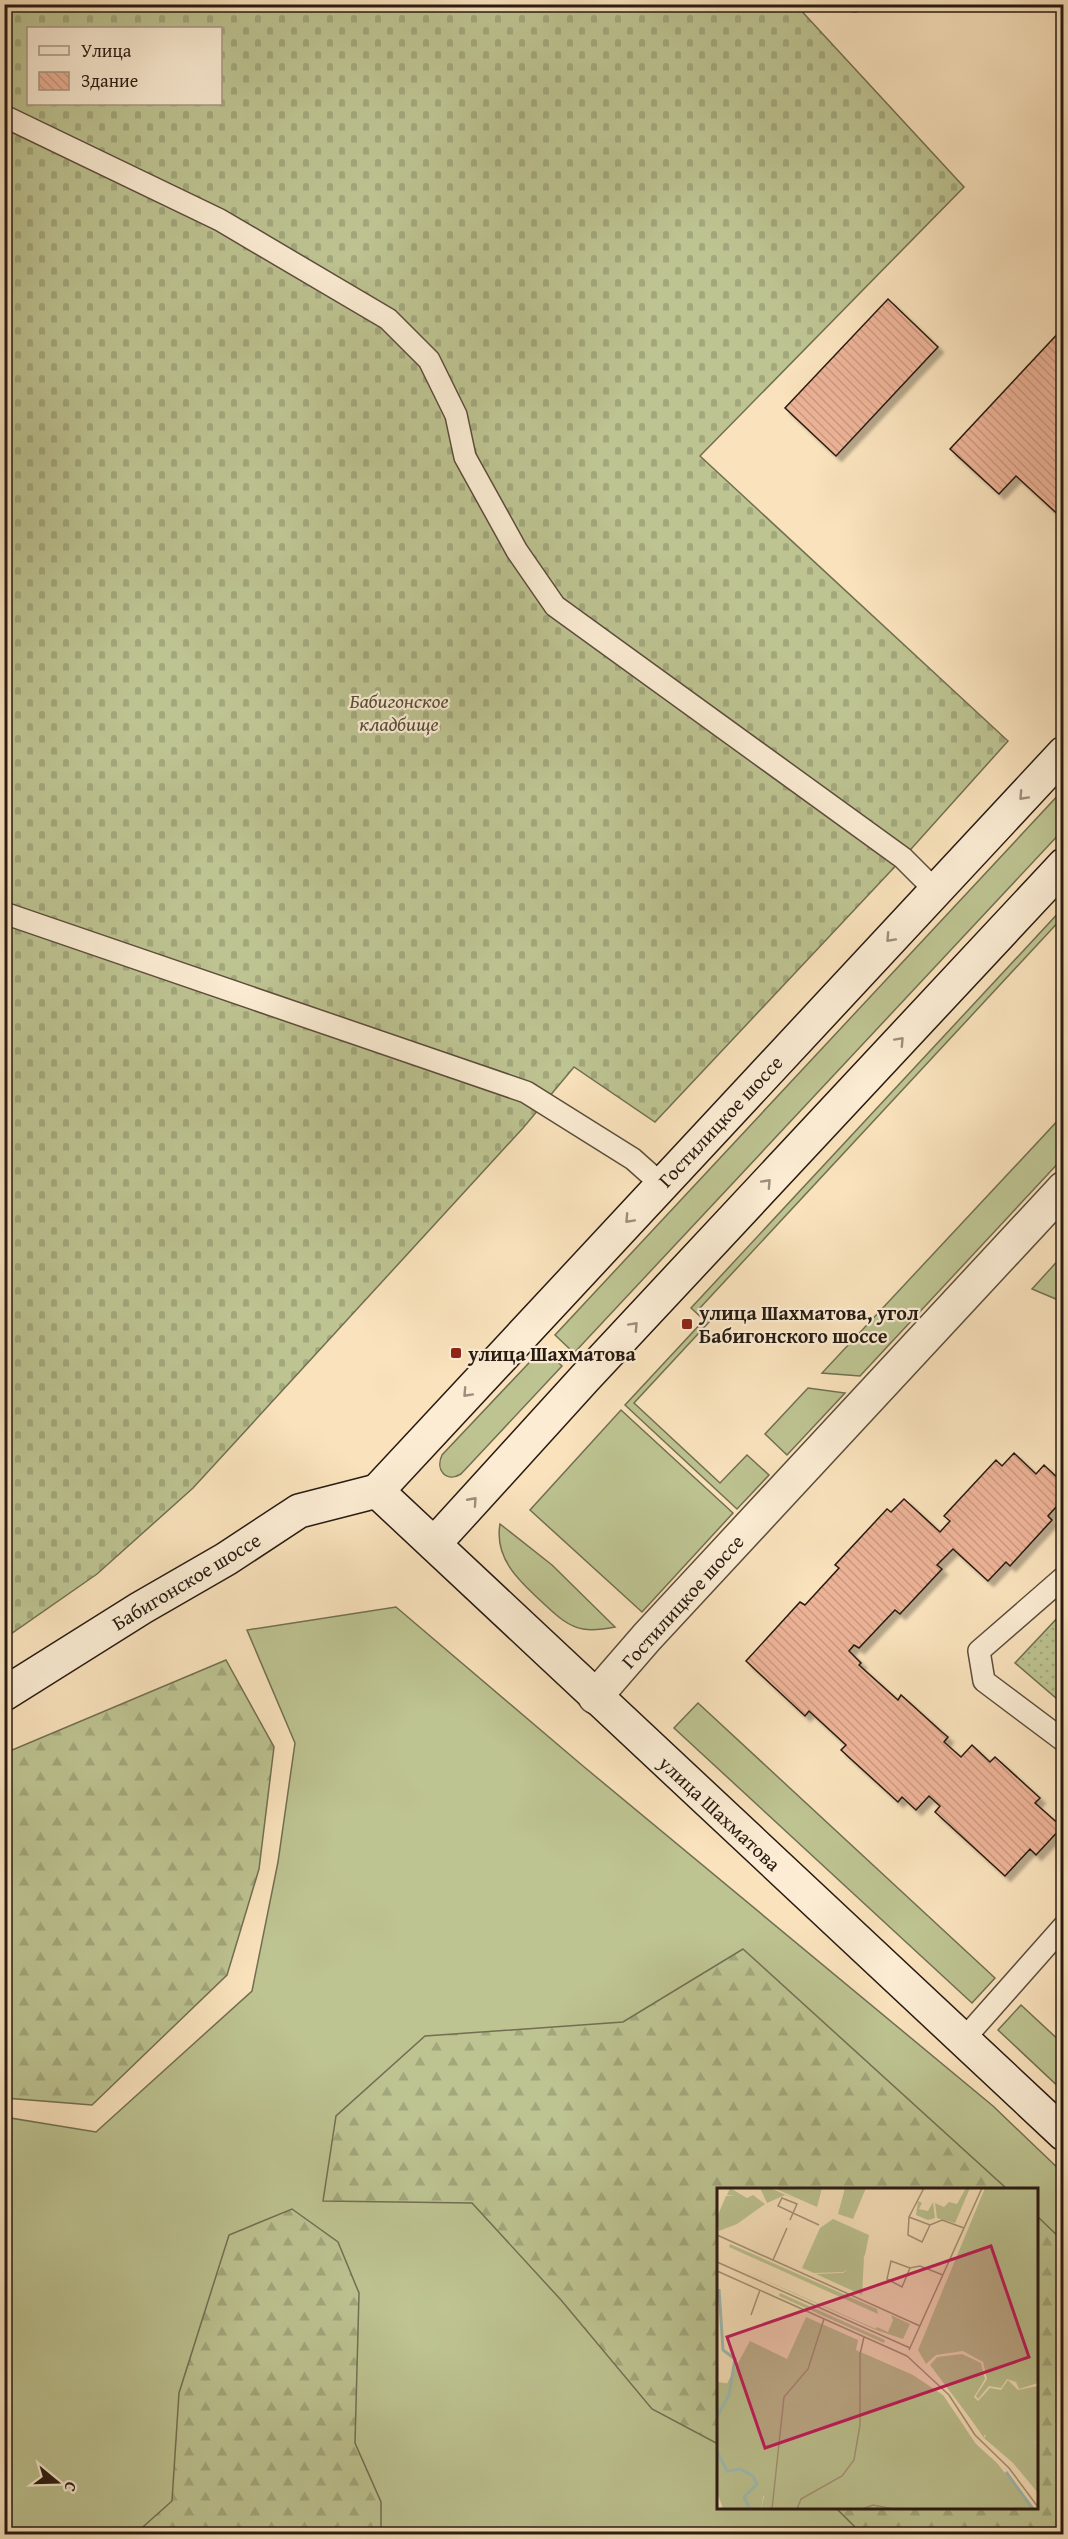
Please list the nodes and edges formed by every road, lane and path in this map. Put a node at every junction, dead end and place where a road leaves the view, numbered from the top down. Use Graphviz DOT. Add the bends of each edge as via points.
graph roads {
  1 [pos="4,116"];
  2 [pos="1064,753"];
  3 [pos="1064,866"];
  4 [pos="935,890"];
  5 [pos="4,913"];
  6 [pos="662,1184"];
  7 [pos="1064,1188"];
  8 [pos="377,1491"];
  9 [pos="434,1544"];
  10 [pos="1064,1577"];
  11 [pos="4,1694"];
  12 [pos="595,1697"];
  13 [pos="1064,1741"];
  14 [pos="1064,1926"];
  15 [pos="963,2040"];
  16 [pos="1064,2134"];
  1 -- 4 [label="lane" via="220,220 388,319 429,360 456,415 465,457 517,551 555,606 903,858"];
  2 -- 4 [label="street, Гостилицкое шоссе, one-way"];
  9 -- 3 [label="street, one-way"];
  4 -- 6 [label="street, Гостилицкое шоссе, one-way"];
  5 -- 6 [label="lane" via="526,1092 633,1159"];
  6 -- 8 [label="street, Гостилицкое шоссе, one-way"];
  7 -- 12 [label="street, Гостилицкое шоссе"];
  8 -- 9 [label="street, улица Шахматова"];
  8 -- 11 [label="street, Бабигонское шоссе" via="299,1511"];
  9 -- 12 [label="street, улица Шахматова"];
  10 -- 13 [label="lane" via="979,1651 984,1681"];
  12 -- 15 [label="street, улица Шахматова"];
  14 -- 15 [label="lane"];
  15 -- 16 [label="street, улица Шахматова"];
}
